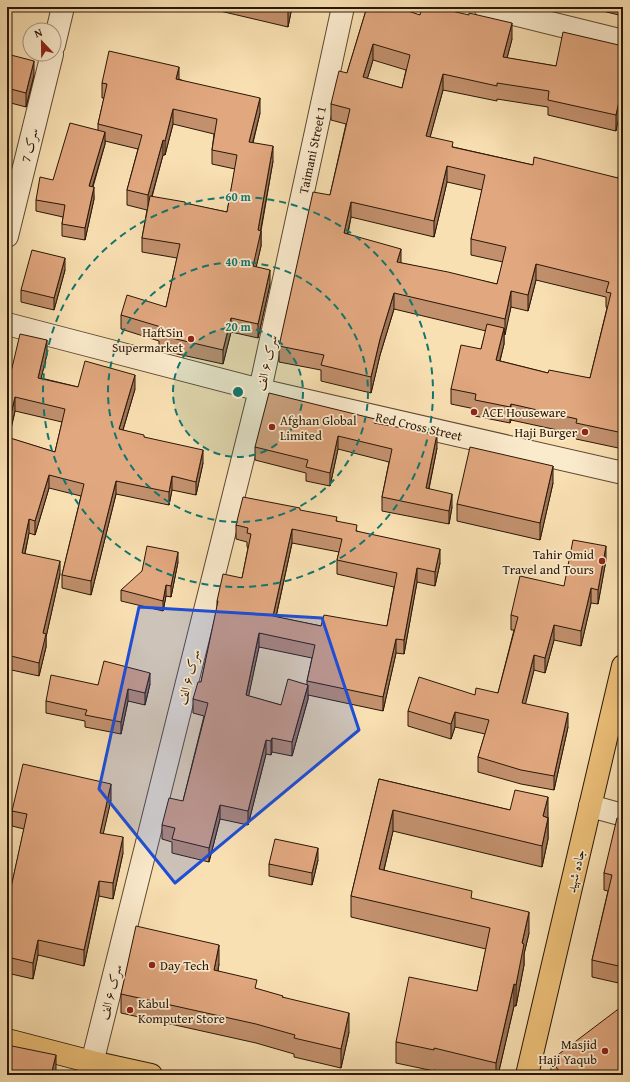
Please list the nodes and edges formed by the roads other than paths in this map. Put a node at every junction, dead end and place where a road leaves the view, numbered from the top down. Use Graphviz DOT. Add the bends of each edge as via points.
graph roads {
  1 [pos="64,7"];
  2 [pos="343,7"];
  3 [pos="485,7"];
  4 [pos="60,22"];
  5 [pos="623,41"];
  6 [pos="50,62"];
  7 [pos="7,236"];
  8 [pos="281,292"];
  9 [pos="7,324"];
  10 [pos="260,390"];
  11 [pos="623,473"];
  12 [pos="623,666"];
  13 [pos="590,806"];
  14 [pos="623,815"];
  15 [pos="7,1040"];
  16 [pos="91,1069"];
  17 [pos="151,1075"];
  18 [pos="527,1075"];
  1 -- 4 [label="street"];
  2 -- 8 [label="street, Taimani Street 1"];
  3 -- 5 [label="street"];
  6 -- 7 [label="street, سرک 7"];
  8 -- 10 [label="street, سرک ۶ الف"];
  9 -- 10 [label="street, Red Cross Street"];
  10 -- 11 [label="street, Red Cross Street"];
  10 -- 16 [label="street, سرک ۶ الف"];
  12 -- 13 [label="main road, جاده شهید"];
  13 -- 14 [label="street"];
  13 -- 18 [label="main road, جاده شهید"];
  15 -- 16 [label="main road"];
  16 -- 17 [label="main road"];
}
